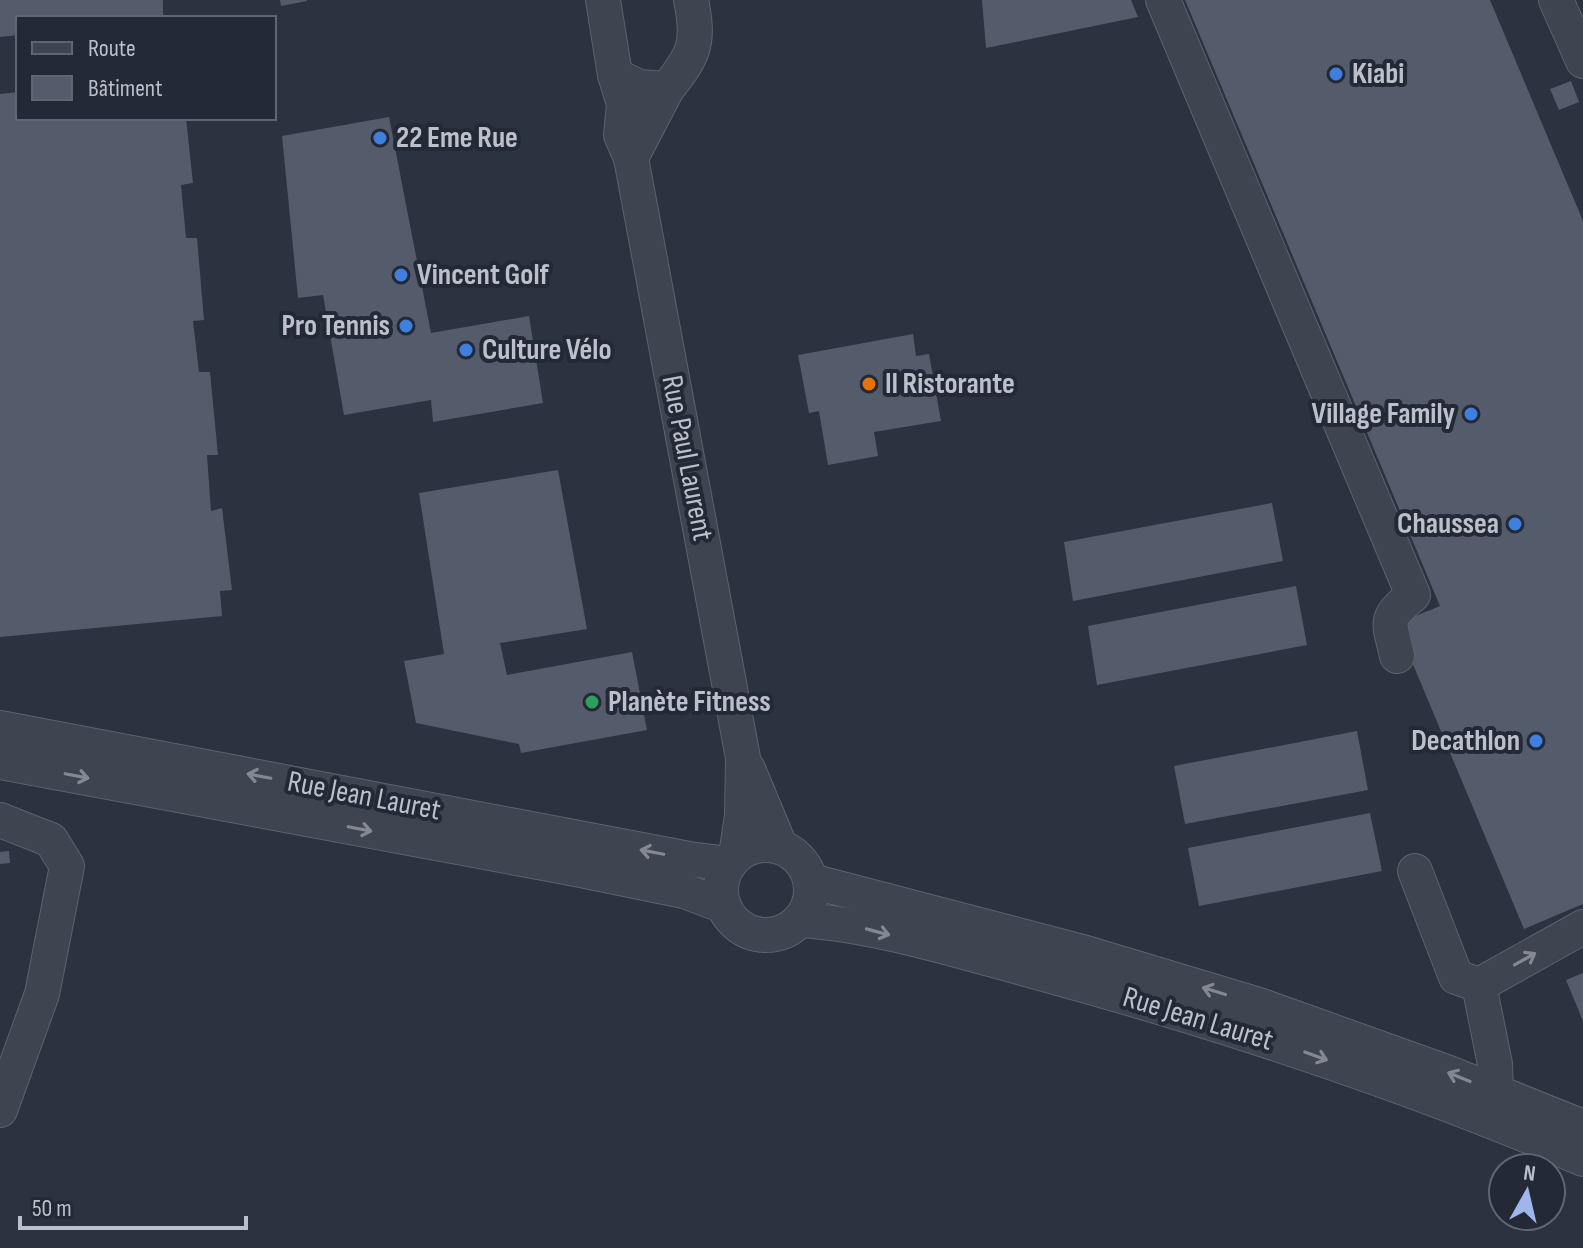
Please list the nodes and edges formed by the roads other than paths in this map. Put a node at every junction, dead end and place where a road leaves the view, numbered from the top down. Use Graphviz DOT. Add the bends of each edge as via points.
graph roads {
  1 [pos="603,0"];
  2 [pos="691,0"];
  3 [pos="1163,0"];
  4 [pos="1556,0"];
  5 [pos="1583,61"];
  6 [pos="615,75"];
  7 [pos="667,89"];
  8 [pos="631,158"];
  9 [pos="1397,656"];
  10 [pos="0,728"];
  11 [pos="743,758"];
  12 [pos="0,762"];
  13 [pos="0,820"];
  14 [pos="780,846"];
  15 [pos="732,860"];
  16 [pos="1415,871"];
  17 [pos="811,881"];
  18 [pos="724,906"];
  19 [pos="801,920"];
  20 [pos="1583,927"];
  21 [pos="1479,985"];
  22 [pos="1490,1105"];
  23 [pos="0,1110"];
  24 [pos="1583,1127"];
  25 [pos="1583,1159"];
  1 -- 6 [label="street, Rue Paul Laurent"];
  2 -- 7 [label="street" via="697,31 689,62"];
  3 -- 9 [label="street" via="1413,595 1389,620"];
  4 -- 5 [label="street"];
  6 -- 7 [label="street" via="639,87"];
  6 -- 8 [label="street, Rue Paul Laurent" via="624,104 621,135"];
  7 -- 8 [label="street"];
  8 -- 11 [label="street, Rue Paul Laurent"];
  15 -- 10 [label="street, Rue Jean Lauret, one-way" via="689,859"];
  11 -- 14 [label="street, Rue Paul Laurent"];
  11 -- 15 [label="street, Rue Paul Laurent" via="742,815"];
  12 -- 18 [label="street, Rue Jean Lauret, one-way" via="576,869 684,891"];
  13 -- 23 [label="street" via="51,840 67,866 42,994"];
  14 -- 15 [label="street" via="757,845"];
  14 -- 17 [label="street" via="800,859"];
  15 -- 18 [label="street" via="722,877"];
  16 -- 21 [label="street" via="1456,977"];
  17 -- 19 [label="street"];
  22 -- 17 [label="street, Rue Jean Lauret, one-way" via="1259,1005"];
  18 -- 19 [label="street" via="743,930 758,935 774,935"];
  19 -- 22 [label="street, Rue Jean Lauret, one-way" via="843,923 1107,991"];
  21 -- 20 [label="street, one-way"];
  21 -- 22 [label="street" via="1495,1064"];
  22 -- 24 [label="street, Rue Jean Lauret"];
  22 -- 25 [label="street, Rue Jean Lauret"];
}
